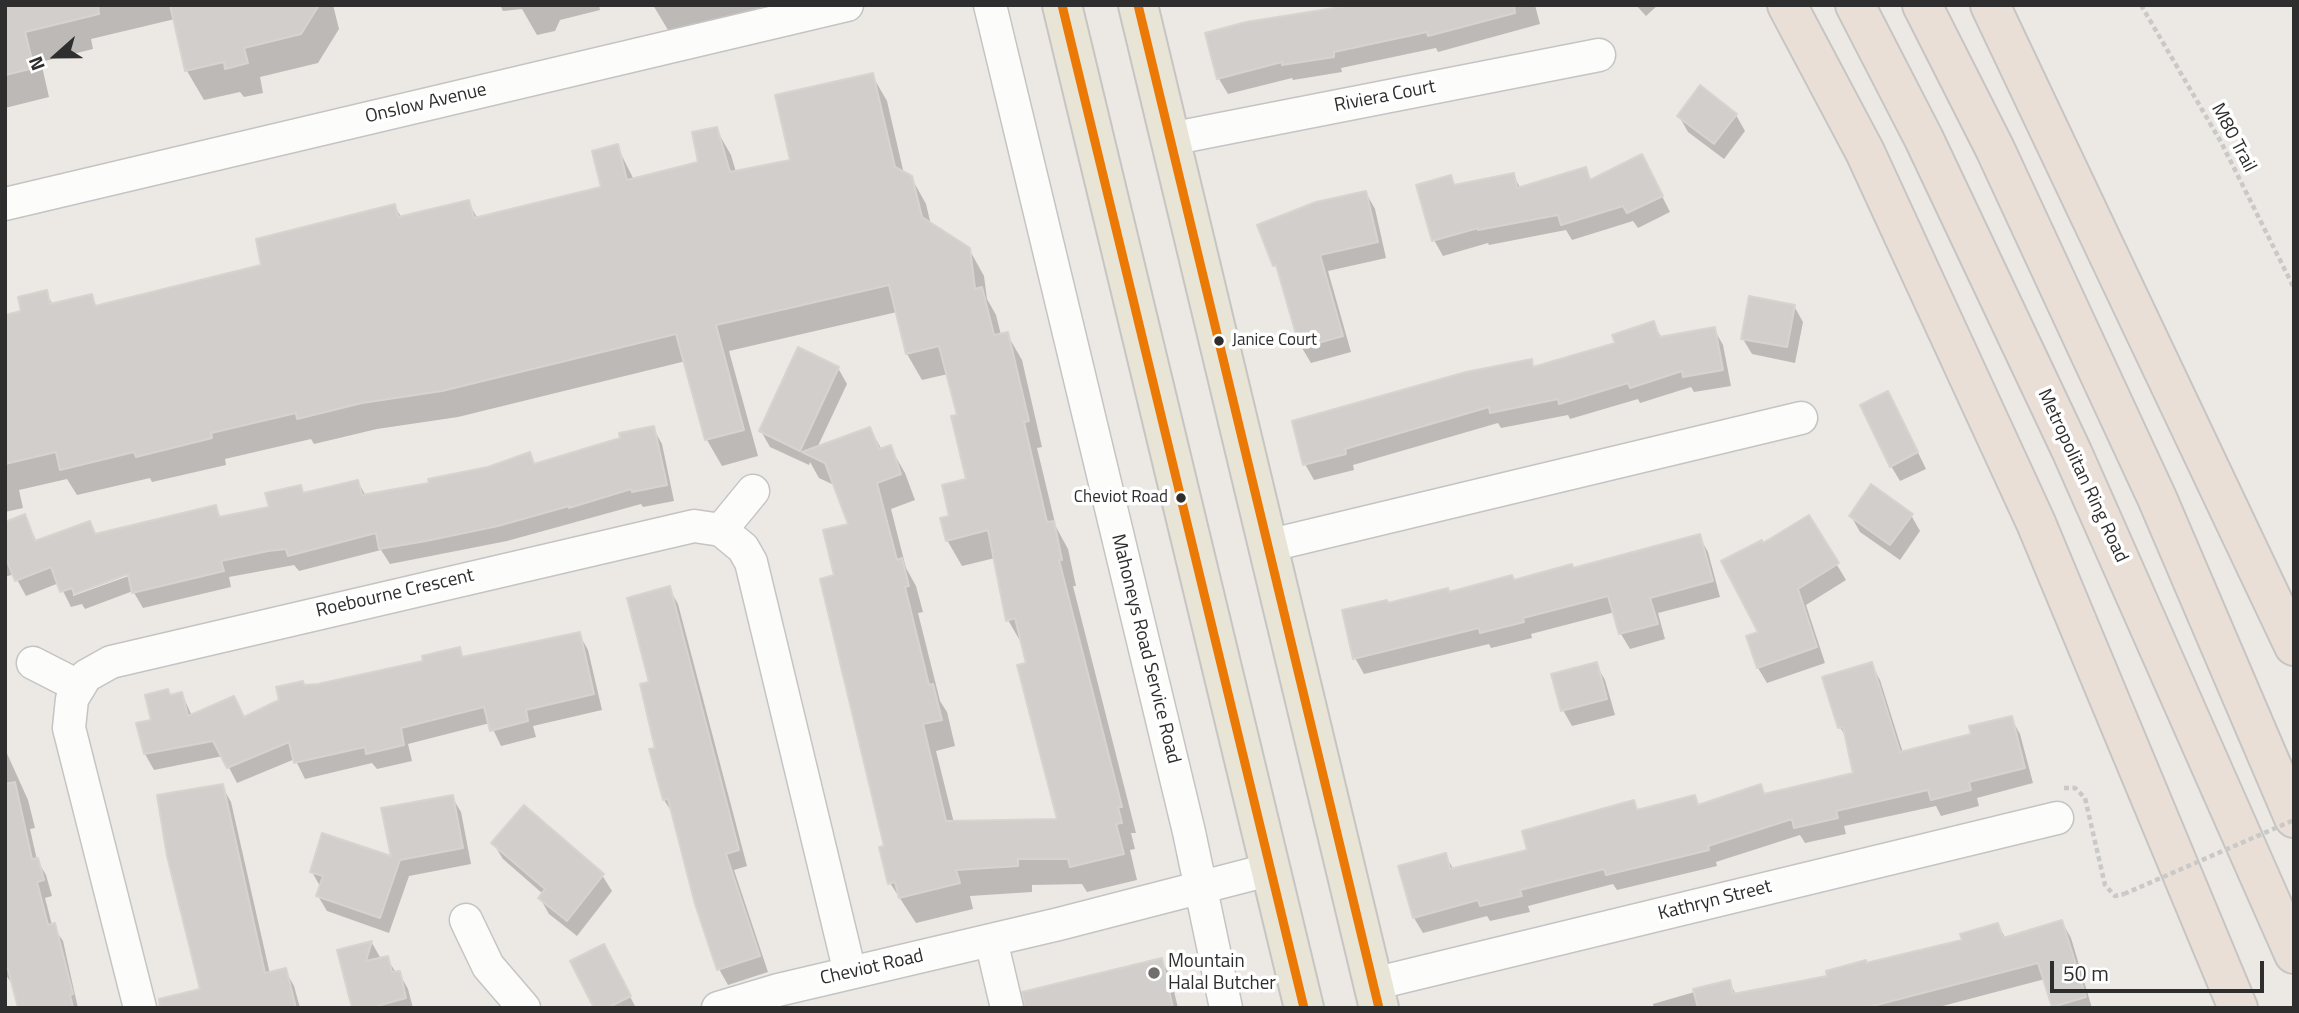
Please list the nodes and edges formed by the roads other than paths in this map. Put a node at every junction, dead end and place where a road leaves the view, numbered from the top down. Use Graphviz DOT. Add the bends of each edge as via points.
graph roads {
  1 [pos="847,5"];
  2 [pos="990,5"];
  3 [pos="1062,5"];
  4 [pos="1138,5"];
  5 [pos="1787,5"];
  6 [pos="1856,5"];
  7 [pos="1922,5"];
  8 [pos="1990,5"];
  9 [pos="1599,55"];
  10 [pos="1170,139"];
  11 [pos="5,204"];
  12 [pos="1801,418"];
  13 [pos="753,491"];
  14 [pos="721,530"];
  15 [pos="1267,546"];
  16 [pos="2294,646"];
  17 [pos="33,663"];
  18 [pos="78,686"];
  19 [pos="2057,818"];
  20 [pos="2294,819"];
  21 [pos="1272,869"];
  22 [pos="1199,888"];
  23 [pos="466,920"];
  24 [pos="991,940"];
  25 [pos="2294,954"];
  26 [pos="850,973"];
  27 [pos="1376,996"];
  28 [pos="140,1008"];
  29 [pos="524,1008"];
  30 [pos="718,1008"];
  31 [pos="1007,1008"];
  32 [pos="1226,1008"];
  33 [pos="1304,1008"];
  34 [pos="2238,1008"];
  1 -- 11 [label="street, Onslow Avenue"];
  2 -- 22 [label="street, Mahoneys Road Service Road"];
  3 -- 21 [label="main road"];
  4 -- 10 [label="main road"];
  5 -- 34 [label="highway" via="1865,152 2036,523"];
  6 -- 25 [label="highway, Metropolitan Ring Road" via="2072,452"];
  7 -- 20 [label="highway" via="1995,149 2157,498"];
  8 -- 16 [label="highway"];
  9 -- 10 [label="street, Riviera Court"];
  10 -- 15 [label="main road"];
  12 -- 15 [label="street"];
  13 -- 14 [label="street"];
  14 -- 18 [label="street, Roebourne Crescent" via="678,527 111,662"];
  14 -- 26 [label="street" via="743,548 751,562"];
  15 -- 27 [label="main road"];
  17 -- 18 [label="street"];
  18 -- 28 [label="street" via="68,714 69,728"];
  19 -- 27 [label="street, Kathryn Street"];
  21 -- 22 [label="street, Cheviot Road"];
  21 -- 33 [label="main road"];
  22 -- 24 [label="street, Cheviot Road"];
  22 -- 32 [label="street, Mahoneys Road Service Road"];
  23 -- 29 [label="street" via="488,966"];
  24 -- 26 [label="street, Cheviot Road"];
  24 -- 31 [label="street"];
  26 -- 30 [label="street, Cheviot Road"];
}
